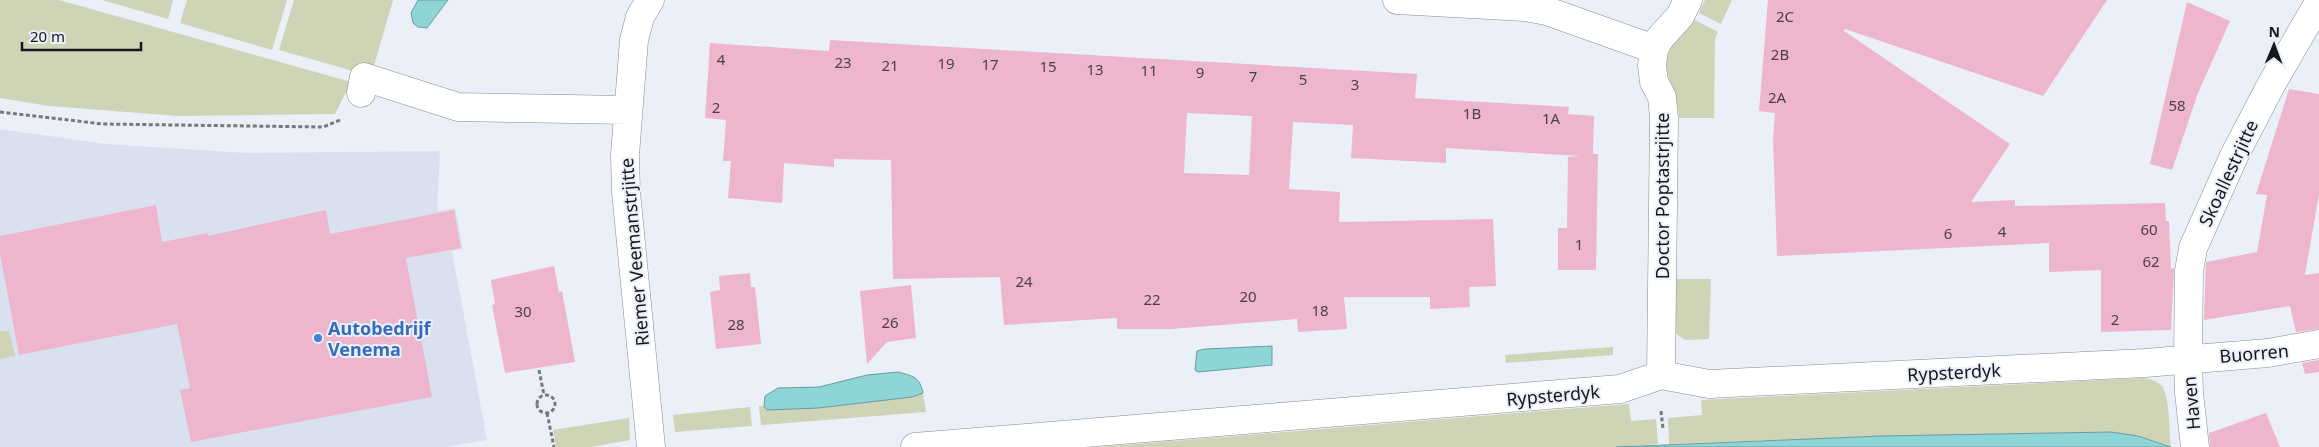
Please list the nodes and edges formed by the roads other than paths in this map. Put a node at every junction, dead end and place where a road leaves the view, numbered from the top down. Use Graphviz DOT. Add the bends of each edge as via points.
graph roads {
  1 [pos="650,0"];
  2 [pos="1397,0"];
  3 [pos="1688,0"];
  4 [pos="2319,2"];
  5 [pos="1654,49"];
  6 [pos="361,93"];
  7 [pos="628,110"];
  8 [pos="2319,344"];
  9 [pos="2188,359"];
  10 [pos="1661,375"];
  11 [pos="652,447"];
  12 [pos="916,447"];
  13 [pos="2195,447"];
  1 -- 7 [label="street, Riemer Veemanstrjitte" via="640,17 634,40"];
  2 -- 5 [label="street" via="1547,11"];
  3 -- 5 [label="street" via="1680,16"];
  4 -- 9 [label="street, Skoallestrjitte" via="2234,156 2193,248"];
  5 -- 10 [label="street, Doctor Poptastrjitte" via="1654,82 1662,97 1664,118"];
  6 -- 7 [label="street" via="364,77 458,107"];
  7 -- 11 [label="street, Riemer Veemanstrjitte" via="626,192"];
  8 -- 9 [label="street, Buorren" via="2268,353"];
  9 -- 10 [label="street, Rypsterdyk" via="1709,384"];
  9 -- 13 [label="street, Haven" via="2188,393"];
  10 -- 12 [label="street, Rypsterdyk" via="1620,389"];
}
